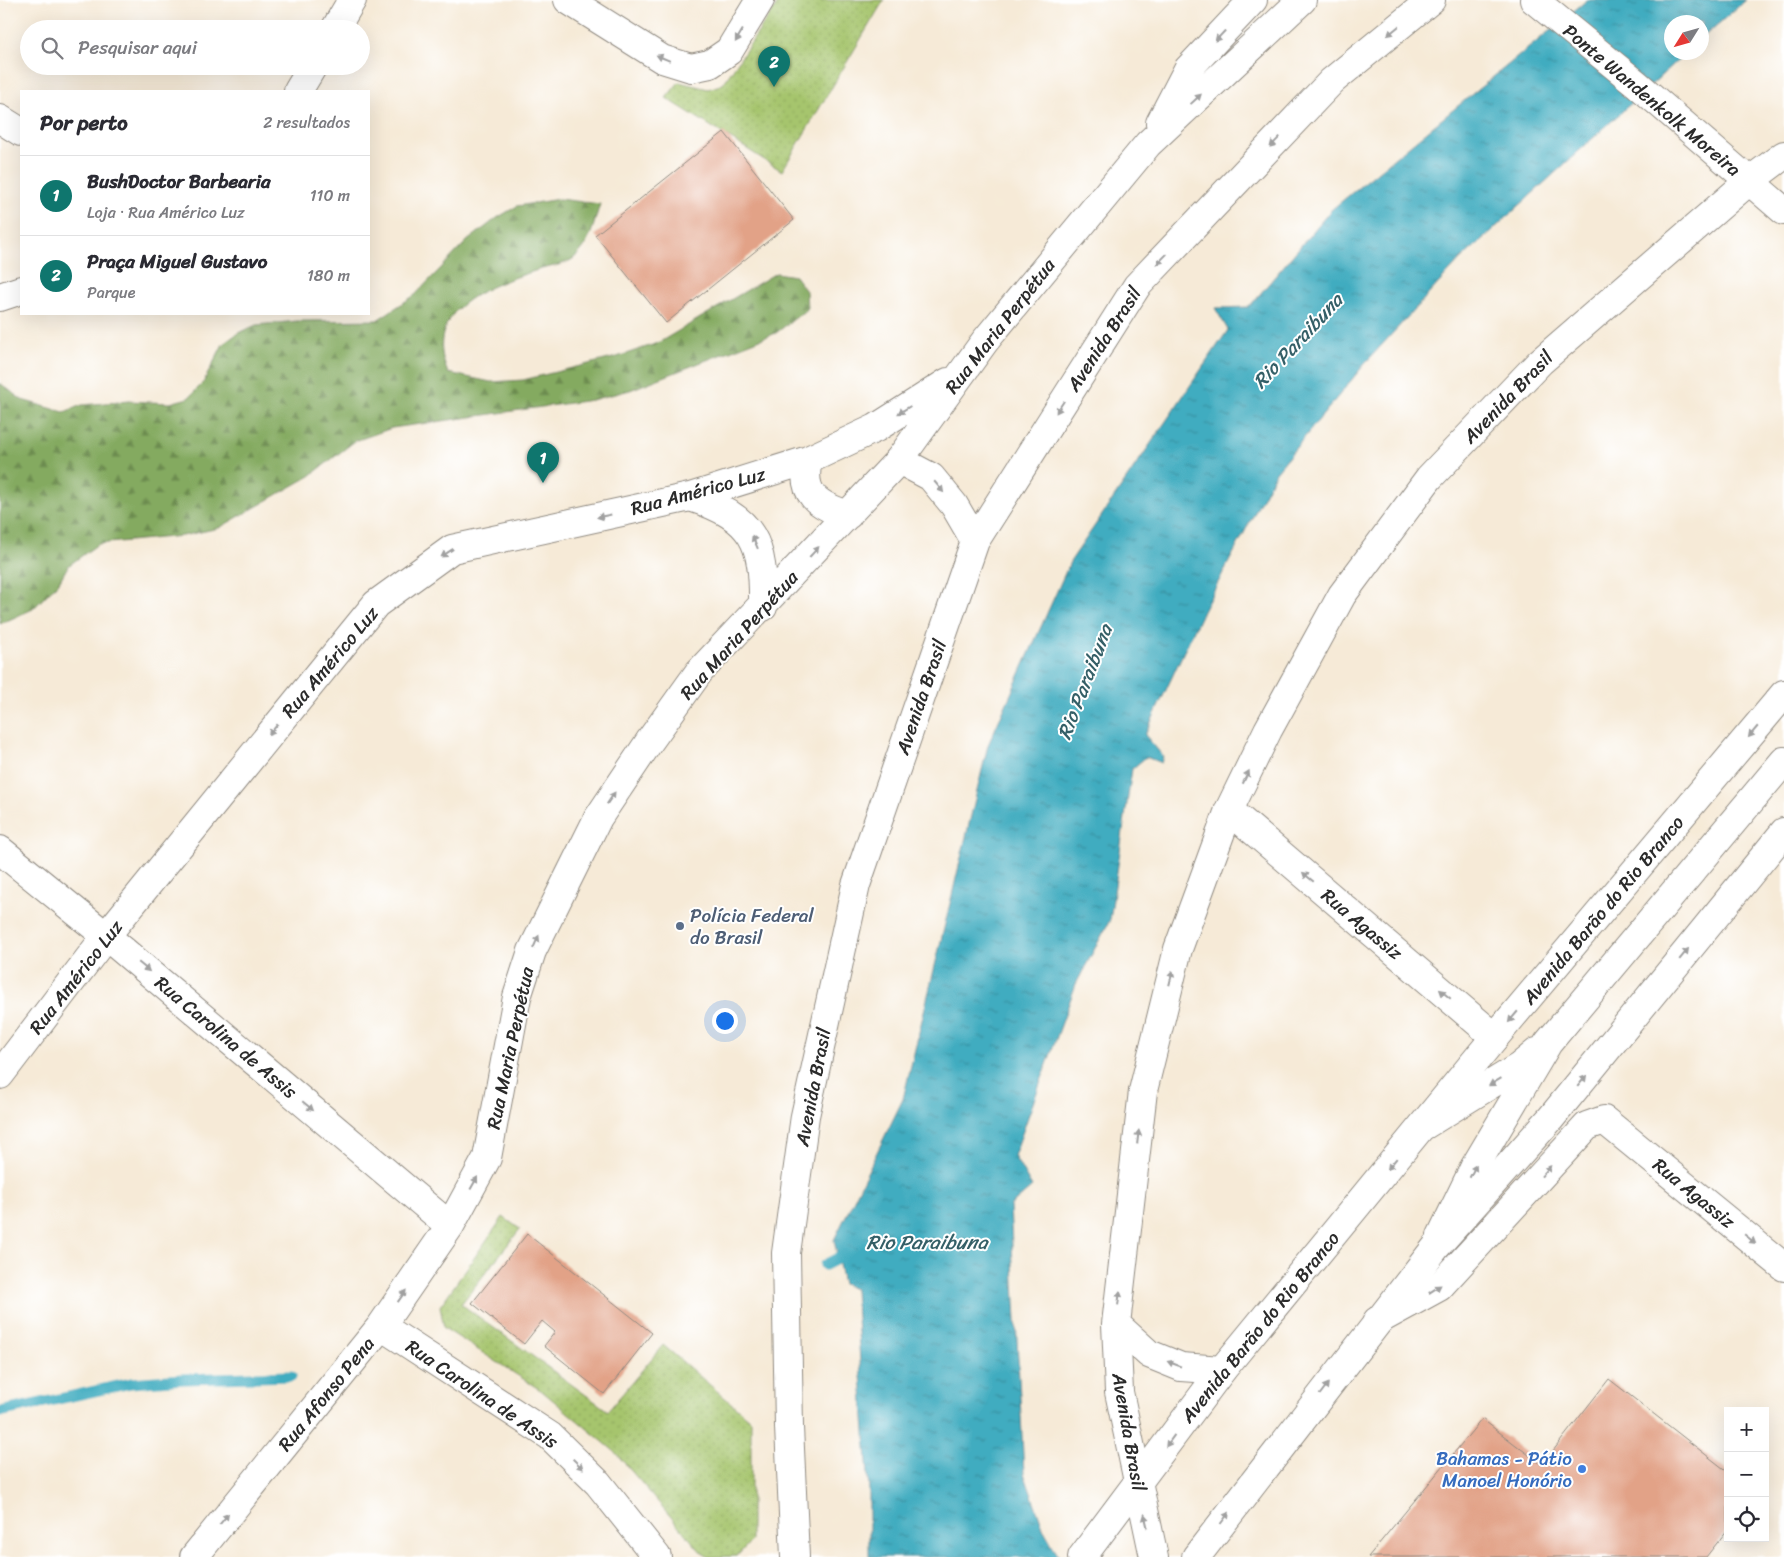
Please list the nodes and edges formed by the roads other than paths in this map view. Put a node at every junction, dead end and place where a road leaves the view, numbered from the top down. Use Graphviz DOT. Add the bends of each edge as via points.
graph roads {
  1 [pos="352,0"];
  2 [pos="568,0"];
  3 [pos="760,0"];
  4 [pos="1253,0"];
  5 [pos="1302,0"];
  6 [pos="1430,0"];
  7 [pos="1534,0"];
  8 [pos="340,20"];
  9 [pos="307,75"];
  10 [pos="299,90"];
  11 [pos="0,119"];
  12 [pos="20,131"];
  13 [pos="1148,144"];
  14 [pos="1784,155"];
  15 [pos="1748,182"];
  16 [pos="1784,211"];
  17 [pos="20,290"];
  18 [pos="0,297"];
  19 [pos="960,375"];
  20 [pos="808,460"];
  21 [pos="899,460"];
  22 [pos="690,497"];
  23 [pos="848,515"];
  24 [pos="975,541"];
  25 [pos="763,607"];
  26 [pos="1784,694"];
  27 [pos="1784,761"];
  28 [pos="1229,810"];
  29 [pos="1784,832"];
  30 [pos="0,850"];
  31 [pos="106,936"];
  32 [pos="1495,1038"];
  33 [pos="1548,1043"];
  34 [pos="0,1075"];
  35 [pos="1423,1126"];
  36 [pos="450,1226"];
  37 [pos="1436,1246"];
  38 [pos="1784,1267"];
  39 [pos="1377,1321"];
  40 [pos="1116,1324"];
  41 [pos="381,1326"];
  42 [pos="1222,1370"];
  43 [pos="1138,1485"];
  44 [pos="194,1557"];
  45 [pos="657,1557"];
  46 [pos="795,1557"];
  47 [pos="1082,1557"];
  48 [pos="1154,1557"];
  49 [pos="1196,1557"];
  1 -- 8 [label="main road"];
  3 -- 2 [label="main road, one-way" via="729,51 710,64 691,68 662,59"];
  4 -- 13 [label="main road, Rua Maria Perpétua, one-way" via="1188,69"];
  13 -- 5 [label="main road, Rua Maria Perpétua, one-way"];
  6 -- 24 [label="main road, Avenida Brasil, one-way" via="1332,81 1137,286"];
  7 -- 15 [label="main road, Ponte Wandenkolk Moreira" via="1637,84"];
  9 -- 10 [label="main road"];
  11 -- 12 [label="main road"];
  13 -- 19 [label="main road, Rua Maria Perpétua"];
  14 -- 15 [label="main road, Avenida Brasil"];
  15 -- 16 [label="main road, Ponte Wandenkolk Moreira"];
  28 -- 15 [label="main road, Avenida Brasil, one-way" via="1268,730 1342,595 1429,478 1540,362"];
  17 -- 18 [label="main road"];
  19 -- 20 [label="main road, Rua Américo Luz, one-way" via="876,428"];
  19 -- 21 [label="main road, Rua Maria Perpétua"];
  20 -- 22 [label="main road, Rua Américo Luz"];
  20 -- 23 [label="main road" via="805,475 813,498"];
  21 -- 23 [label="main road, Rua Maria Perpétua"];
  21 -- 24 [label="main road, one-way" via="931,477 954,505"];
  25 -- 22 [label="main road, one-way" via="761,560 747,527 714,504"];
  22 -- 31 [label="main road, Rua Américo Luz, one-way" via="452,549 376,604"];
  25 -- 23 [label="main road, Rua Maria Perpétua, one-way"];
  24 -- 46 [label="main road, Avenida Brasil" via="856,885 805,1116 786,1253"];
  36 -- 25 [label="main road, Rua Maria Perpétua, one-way" via="487,1158 517,998 545,920 598,818 648,742 699,672"];
  26 -- 32 [label="main road, Avenida Barão do Rio Branco, one-way"];
  27 -- 33 [label="main road, Avenida Barão do Rio Branco"];
  32 -- 28 [label="main road, Rua Agassiz, one-way"];
  40 -- 28 [label="main road, Avenida Brasil, one-way" via="1143,1091 1178,949"];
  37 -- 29 [label="main road, Avenida Barão do Rio Branco, one-way" via="1551,1118"];
  30 -- 31 [label="main road, Rua Carolina de Assis"];
  31 -- 34 [label="main road, Rua Américo Luz"];
  31 -- 36 [label="main road, Rua Carolina de Assis, one-way"];
  32 -- 35 [label="main road, Avenida Barão do Rio Branco"];
  33 -- 35 [label="main road, Avenida Barão do Rio Branco, one-way" via="1519,1067"];
  37 -- 33 [label="main road, Avenida Barão do Rio Branco, one-way" via="1474,1168"];
  35 -- 42 [label="main road, Avenida Barão do Rio Branco, one-way"];
  41 -- 36 [label="main road, Rua Afonso Pena, one-way"];
  37 -- 39 [label="main road, Avenida Barão do Rio Branco"];
  39 -- 38 [label="main road, Rua Agassiz, one-way" via="1439,1287 1587,1126 1604,1120"];
  49 -- 39 [label="main road, Avenida Barão do Rio Branco, one-way"];
  42 -- 40 [label="main road, one-way" via="1181,1367 1148,1354"];
  40 -- 43 [label="main road, Avenida Brasil" via="1119,1392"];
  44 -- 41 [label="main road, Rua Afonso Pena, one-way"];
  41 -- 45 [label="main road, Rua Carolina de Assis, one-way" via="550,1436 598,1483"];
  42 -- 43 [label="main road, Avenida Barão do Rio Branco, one-way"];
  43 -- 47 [label="main road, Avenida Barão do Rio Branco"];
  48 -- 43 [label="main road, Avenida Brasil, one-way"];
}
